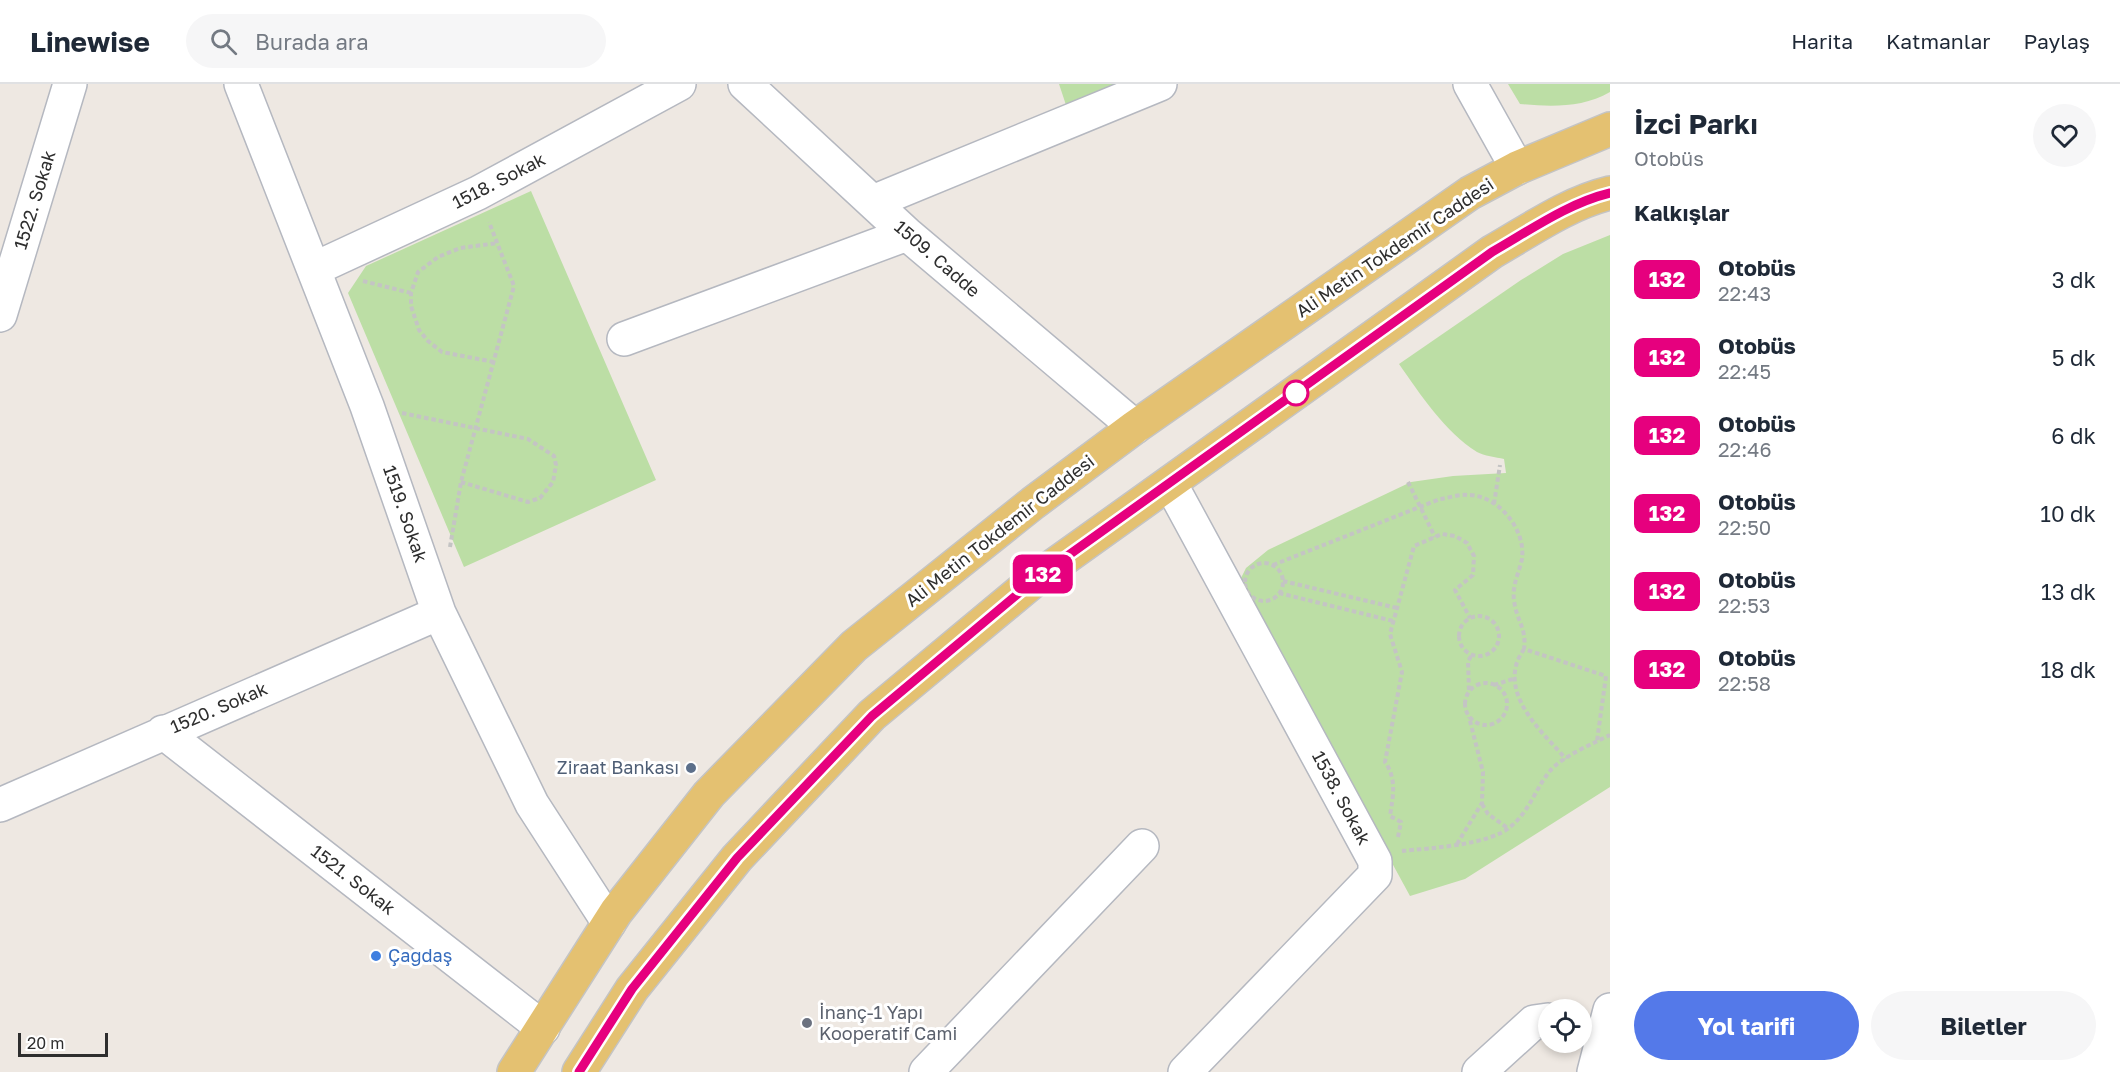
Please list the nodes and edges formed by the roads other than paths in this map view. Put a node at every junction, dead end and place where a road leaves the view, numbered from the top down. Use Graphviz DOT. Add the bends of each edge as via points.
graph roads {
  1 [pos="70,84"];
  2 [pos="241,84"];
  3 [pos="679,84"];
  4 [pos="745,84"];
  5 [pos="1160,84"];
  6 [pos="1470,84"];
  7 [pos="1610,129"];
  8 [pos="1517,168"];
  9 [pos="1610,193"];
  10 [pos="873,202"];
  11 [pos="907,234"];
  12 [pos="314,269"];
  13 [pos="0,315"];
  14 [pos="624,339"];
  15 [pos="1135,427"];
  16 [pos="1170,483"];
  17 [pos="440,613"];
  18 [pos="163,732"];
  19 [pos="0,805"];
  20 [pos="1142,846"];
  21 [pos="609,923"];
  22 [pos="1610,1009"];
  23 [pos="1592,1012"];
  24 [pos="1538,1021"];
  25 [pos="543,1028"];
  26 [pos="514,1072"];
  27 [pos="579,1072"];
  28 [pos="926,1072"];
  29 [pos="1185,1072"];
  30 [pos="1479,1072"];
  31 [pos="1594,1072"];
  1 -- 13 [label="street, 1522. Sokak"];
  2 -- 12 [label="street, 1519. Sokak"];
  3 -- 12 [label="street, 1518. Sokak" via="478,193"];
  4 -- 10 [label="street, 1509. Cadde"];
  5 -- 10 [label="street"];
  6 -- 8 [label="street"];
  7 -- 8 [label="main road, Ali Metin Tokdemir Caddesi"];
  8 -- 15 [label="main road, Ali Metin Tokdemir Caddesi" via="1470,194"];
  9 -- 16 [label="main road" via="1558,214 1492,252"];
  10 -- 11 [label="street, 1509. Cadde"];
  11 -- 14 [label="street"];
  11 -- 15 [label="street, 1509. Cadde"];
  12 -- 17 [label="street, 1519. Sokak"];
  15 -- 21 [label="main road, Ali Metin Tokdemir Caddesi" via="854,646 709,794"];
  16 -- 27 [label="main road" via="1038,577 872,716 737,858 632,989"];
  16 -- 29 [label="street, 1538. Sokak" via="1375,861 1375,875"];
  17 -- 18 [label="street, 1520. Sokak"];
  17 -- 21 [label="street, 1519. Sokak" via="532,804"];
  18 -- 19 [label="street, 1520. Sokak"];
  18 -- 25 [label="street, 1521. Sokak"];
  20 -- 28 [label="street"];
  21 -- 25 [label="main road, Ali Metin Tokdemir Caddesi"];
  22 -- 23 [label="street"];
  22 -- 31 [label="street"];
  24 -- 30 [label="street"];
  25 -- 26 [label="main road, Ali Metin Tokdemir Caddesi"];
}
